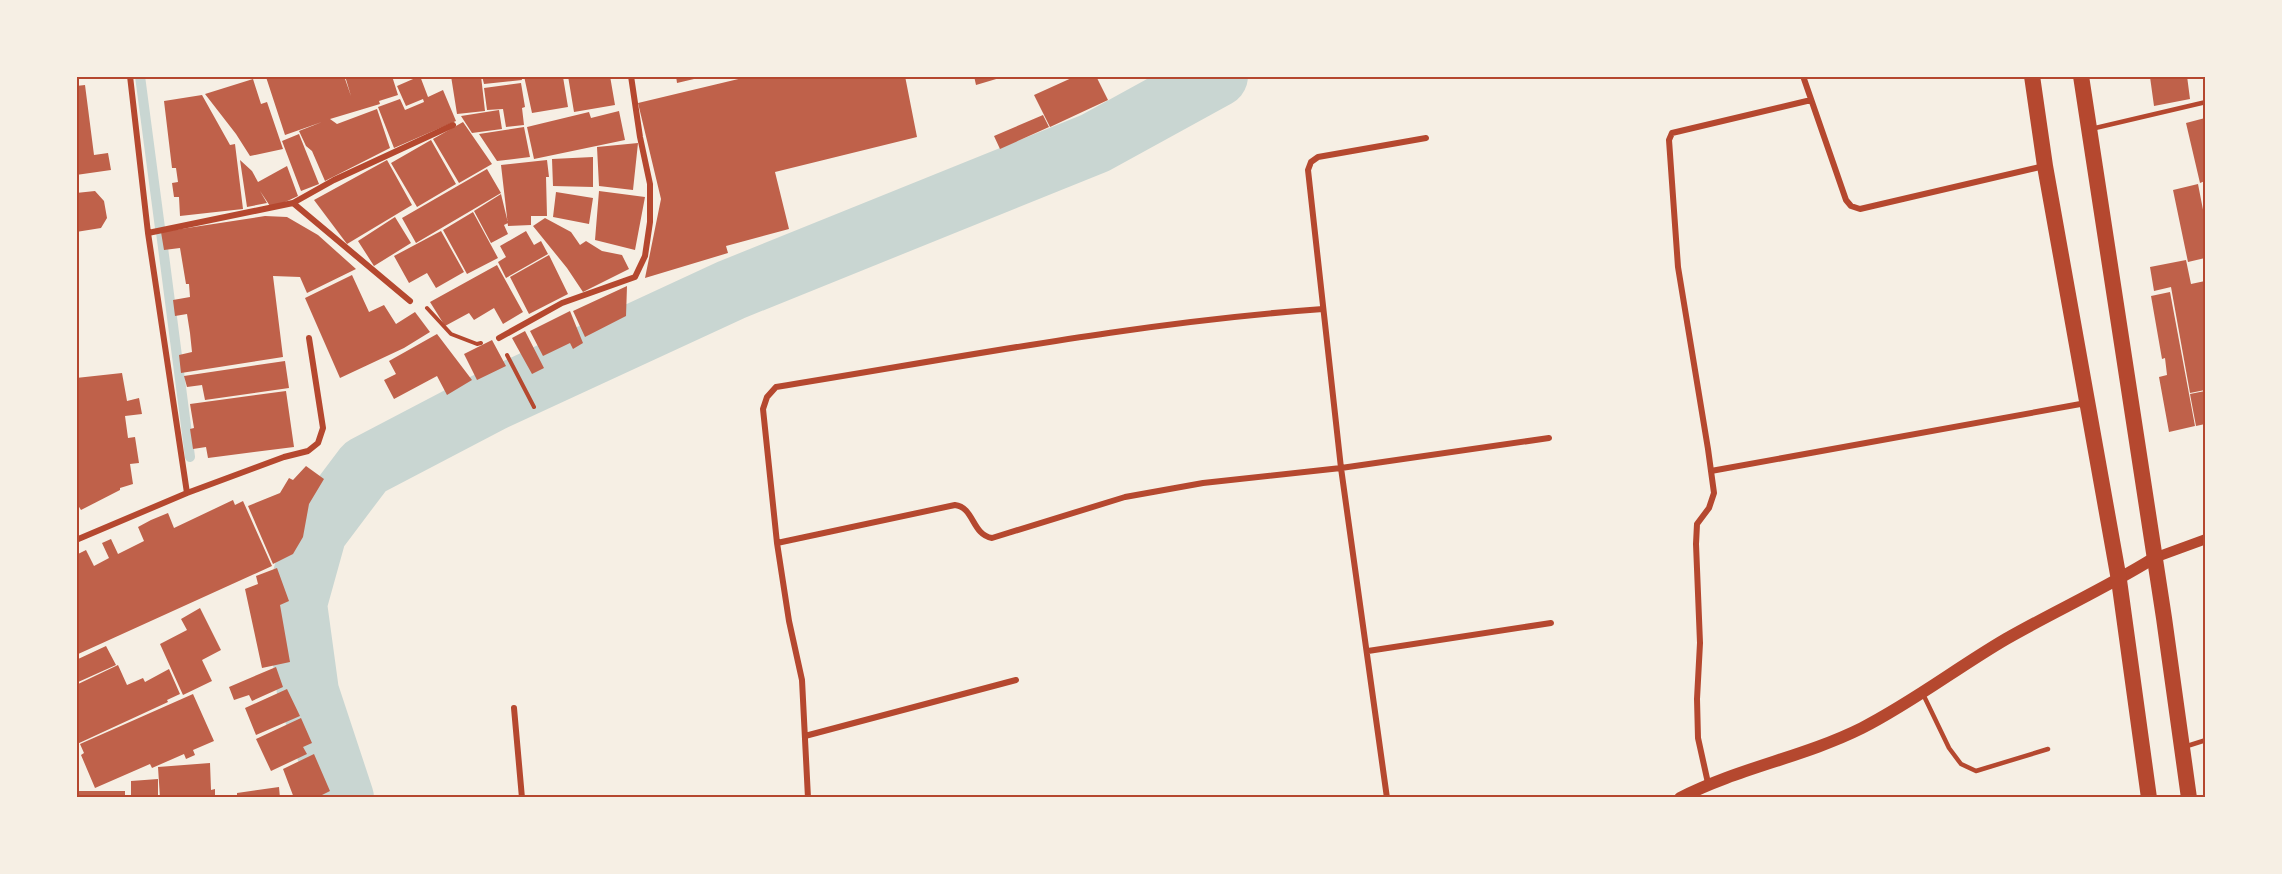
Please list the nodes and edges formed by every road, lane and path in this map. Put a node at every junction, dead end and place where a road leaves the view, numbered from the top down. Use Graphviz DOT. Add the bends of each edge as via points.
graph roads {
  1 [pos="130,76"];
  2 [pos="631,76"];
  3 [pos="1803,76"];
  4 [pos="2032,76"];
  5 [pos="2081,76"];
  6 [pos="1811,100"];
  7 [pos="2205,102"];
  8 [pos="453,125"];
  9 [pos="2088,130"];
  10 [pos="1426,138"];
  11 [pos="2045,166"];
  12 [pos="293,203"];
  13 [pos="148,233"];
  14 [pos="410,301"];
  15 [pos="1323,309"];
  16 [pos="309,338"];
  17 [pos="498,338"];
  18 [pos="2087,402"];
  19 [pos="534,407"];
  20 [pos="1549,438"];
  21 [pos="1341,468"];
  22 [pos="1711,471"];
  23 [pos="187,493"];
  24 [pos="2205,539"];
  25 [pos="76,540"];
  26 [pos="777,543"];
  27 [pos="2154,558"];
  28 [pos="2119,580"];
  29 [pos="1551,623"];
  30 [pos="1368,651"];
  31 [pos="1016,680"];
  32 [pos="1922,692"];
  33 [pos="514,708"];
  34 [pos="805,736"];
  35 [pos="2205,740"];
  36 [pos="2182,748"];
  37 [pos="2048,749"];
  38 [pos="1708,783"];
  39 [pos="522,798"];
  40 [pos="808,798"];
  41 [pos="1387,798"];
  42 [pos="1680,798"];
  43 [pos="2149,798"];
  44 [pos="2189,798"];
  1 -- 13 [label="street"];
  2 -- 17 [label="street" via="650,184 645,256 635,277 562,303"];
  3 -- 6 [label="street"];
  4 -- 11 [label="highway"];
  5 -- 9 [label="highway"];
  6 -- 11 [label="street" via="1845,200 1860,209"];
  6 -- 22 [label="street" via="1669,136 1678,267"];
  7 -- 9 [label="lane"];
  8 -- 12 [label="street"];
  9 -- 27 [label="highway"];
  10 -- 15 [label="street" via="1339,152 1311,162 1308,170"];
  11 -- 18 [label="highway"];
  12 -- 13 [label="street"];
  12 -- 14 [label="street"];
  13 -- 23 [label="street"];
  14 -- 17 [label="path" via="428,308 451,334 477,344"];
  15 -- 21 [label="street"];
  15 -- 26 [label="street" via="1100,335 776,387 763,410"];
  16 -- 23 [label="street" via="323,428 318,443 308,451"];
  17 -- 19 [label="path"];
  18 -- 22 [label="street"];
  18 -- 28 [label="highway"];
  20 -- 21 [label="street"];
  21 -- 26 [label="street" via="1203,483 1125,497 1002,536 981,534 965,509 955,505"];
  21 -- 30 [label="street"];
  22 -- 38 [label="street" via="1714,493 1697,524 1696,544 1698,738"];
  23 -- 25 [label="street"];
  24 -- 27 [label="street"];
  26 -- 34 [label="street" via="802,680"];
  27 -- 28 [label="main road"];
  27 -- 36 [label="highway"];
  28 -- 32 [label="main road" via="2007,639"];
  28 -- 43 [label="highway"];
  29 -- 30 [label="street"];
  30 -- 41 [label="street"];
  31 -- 34 [label="street"];
  32 -- 37 [label="lane" via="1949,748 1961,764 1976,771"];
  32 -- 38 [label="main road" via="1862,728 1790,757"];
  33 -- 39 [label="street"];
  34 -- 40 [label="street"];
  35 -- 36 [label="lane"];
  36 -- 44 [label="highway"];
  38 -- 42 [label="main road"];
}
